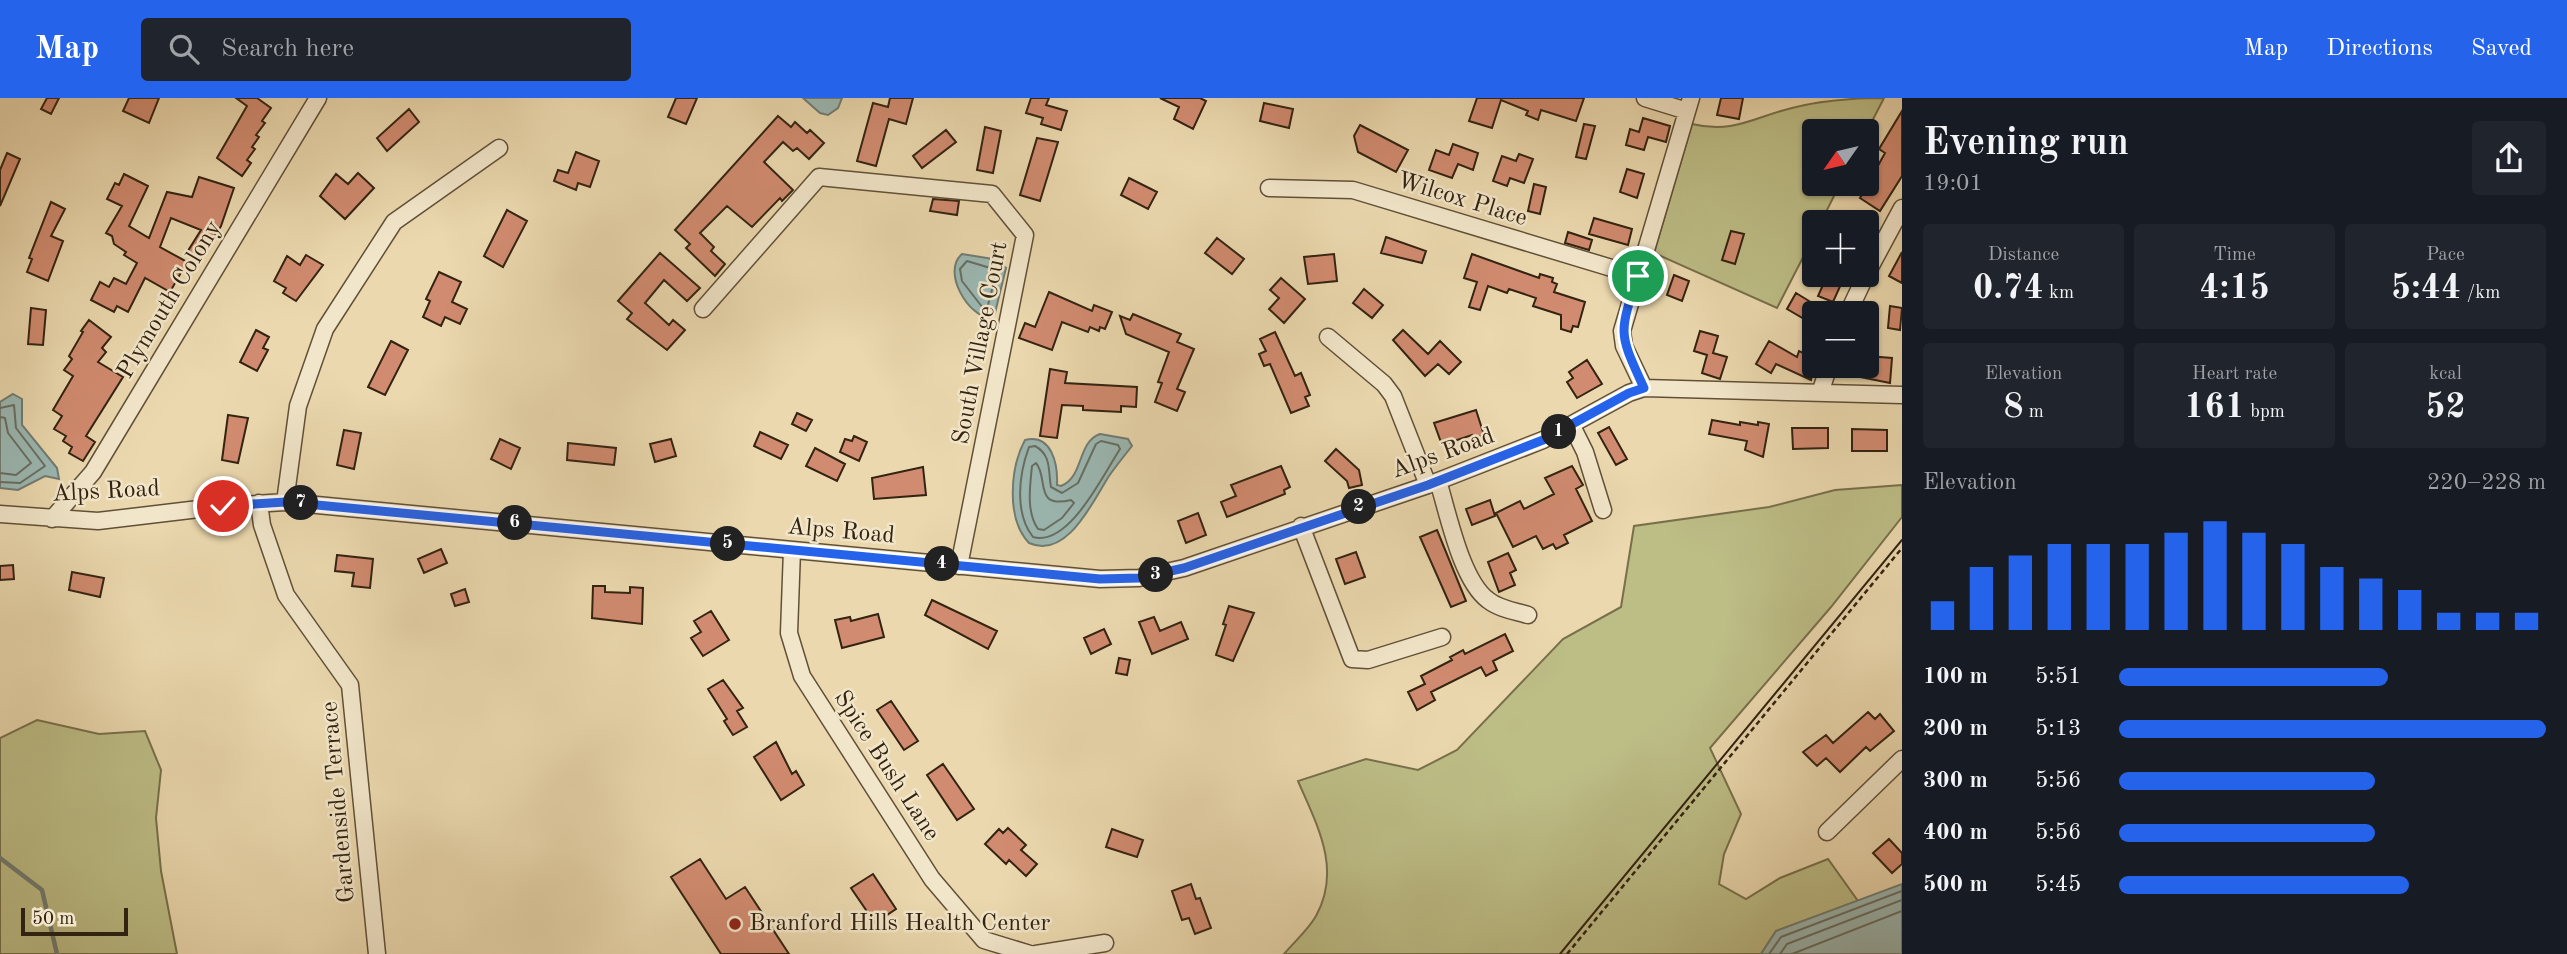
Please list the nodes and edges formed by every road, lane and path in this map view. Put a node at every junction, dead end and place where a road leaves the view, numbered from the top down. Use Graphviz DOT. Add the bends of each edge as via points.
graph roads {
  1 [pos="318,98"];
  2 [pos="1645,98"];
  3 [pos="1689,105"];
  4 [pos="499,148"];
  5 [pos="1269,188"];
  6 [pos="1902,208"];
  7 [pos="1879,251"];
  8 [pos="1638,276"];
  9 [pos="703,309"];
  10 [pos="1328,337"];
  11 [pos="1825,378"];
  12 [pos="1644,388"];
  13 [pos="1820,393"];
  14 [pos="1902,395"];
  15 [pos="1572,426"];
  16 [pos="1433,483"];
  17 [pos="285,502"];
  18 [pos="259,503"];
  19 [pos="1603,510"];
  20 [pos="0,514"];
  21 [pos="52,519"];
  22 [pos="1301,526"];
  23 [pos="1902,548"];
  24 [pos="792,550"];
  25 [pos="959,566"];
  26 [pos="1528,615"];
  27 [pos="1443,637"];
  28 [pos="1902,759"];
  29 [pos="1827,832"];
  30 [pos="1105,943"];
  31 [pos="377,954"];
  32 [pos="1030,954"];
  33 [pos="1036,954"];
  34 [pos="1567,954"];
  1 -- 21 [label="street, Plymouth Colony" via="93,472"];
  2 -- 3 [label="street"];
  3 -- 8 [label="street"];
  4 -- 17 [label="street" via="394,222 325,329 298,406"];
  5 -- 8 [label="street, Wilcox Place" via="1353,190"];
  6 -- 7 [label="street"];
  8 -- 12 [label="street" via="1622,331 1624,346"];
  9 -- 25 [label="street, South Village Court" via="819,177 992,194 1025,235"];
  10 -- 16 [label="street" via="1393,396"];
  11 -- 13 [label="street"];
  12 -- 13 [label="street"];
  12 -- 15 [label="street, Alps Road"];
  13 -- 14 [label="street"];
  15 -- 16 [label="street, Alps Road"];
  15 -- 19 [label="street"];
  16 -- 22 [label="street, Alps Road"];
  16 -- 26 [label="street" via="1478,590 1497,606"];
  17 -- 18 [label="street, Alps Road"];
  17 -- 24 [label="street, Alps Road"];
  18 -- 21 [label="street, Alps Road" via="98,521"];
  18 -- 31 [label="street, Gardenside Terrace" via="286,595 351,685"];
  20 -- 21 [label="street, Alps Road"];
  22 -- 25 [label="street, Alps Road" via="1193,565 1139,578 1100,579"];
  22 -- 27 [label="street" via="1352,659 1368,660"];
  23 -- 34 [label="path"];
  24 -- 25 [label="street, Alps Road"];
  24 -- 32 [label="street, Spice Bush Lane" via="789,633 802,676 932,879 984,940"];
  28 -- 29 [label="street"];
  30 -- 33 [label="street"];
}
